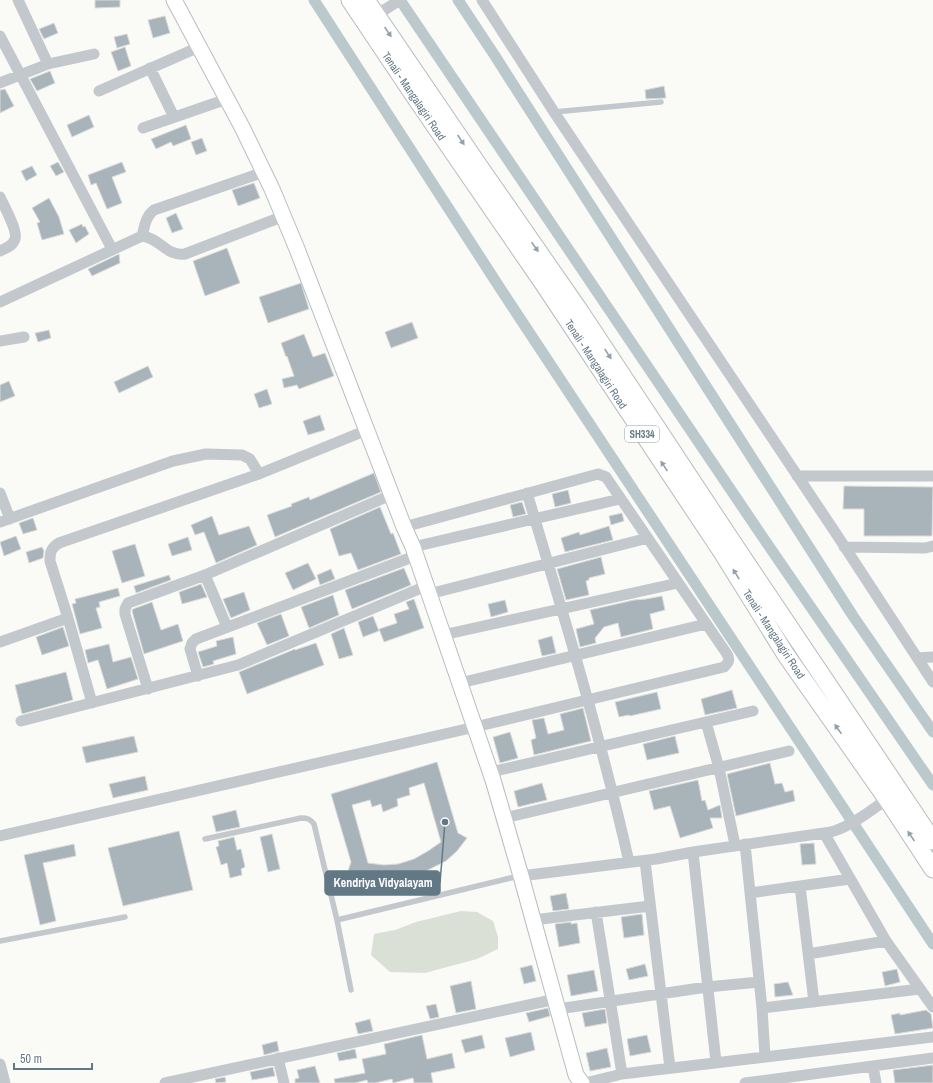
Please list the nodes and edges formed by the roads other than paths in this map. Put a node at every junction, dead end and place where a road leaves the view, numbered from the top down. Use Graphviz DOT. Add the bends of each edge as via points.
graph roads {
  1 [pos="18,0"];
  2 [pos="174,0"];
  3 [pos="350,0"];
  4 [pos="366,0"];
  5 [pos="400,0"];
  6 [pos="482,0"];
  7 [pos="381,11"];
  8 [pos="0,36"];
  9 [pos="199,47"];
  10 [pos="94,54"];
  11 [pos="48,64"];
  12 [pos="150,68"];
  13 [pos="20,75"];
  14 [pos="0,83"];
  15 [pos="99,91"];
  16 [pos="227,99"];
  17 [pos="661,102"];
  18 [pos="554,112"];
  19 [pos="174,117"];
  20 [pos="143,128"];
  21 [pos="264,172"];
  22 [pos="0,197"];
  23 [pos="3,211"];
  24 [pos="284,216"];
  25 [pos="142,236"];
  26 [pos="112,249"];
  27 [pos="0,251"];
  28 [pos="0,302"];
  29 [pos="24,337"];
  30 [pos="0,341"];
  31 [pos="367,430"];
  32 [pos="259,474"];
  33 [pos="797,476"];
  34 [pos="933,476"];
  35 [pos="0,493"];
  36 [pos="527,493"];
  37 [pos="392,495"];
  38 [pos="620,499"];
  39 [pos="535,519"];
  40 [pos="5,520"];
  41 [pos="404,527"];
  42 [pos="648,538"];
  43 [pos="933,546"];
  44 [pos="844,547"];
  45 [pos="414,551"];
  46 [pos="548,564"];
  47 [pos="205,575"];
  48 [pos="678,583"];
  49 [pos="427,590"];
  50 [pos="562,609"];
  51 [pos="68,618"];
  52 [pos="706,624"];
  53 [pos="227,627"];
  54 [pos="443,635"];
  55 [pos="0,642"];
  56 [pos="575,656"];
  57 [pos="933,657"];
  58 [pos="917,658"];
  59 [pos="198,676"];
  60 [pos="933,682"];
  61 [pos="460,683"];
  62 [pos="148,689"];
  63 [pos="588,701"];
  64 [pos="92,702"];
  65 [pos="753,711"];
  66 [pos="21,721"];
  67 [pos="706,722"];
  68 [pos="475,727"];
  69 [pos="600,746"];
  70 [pos="789,751"];
  71 [pos="719,768"];
  72 [pos="491,772"];
  73 [pos="613,792"];
  74 [pos="887,799"];
  75 [pos="504,818"];
  76 [pos="824,833"];
  77 [pos="0,836"];
  78 [pos="205,839"];
  79 [pos="933,841"];
  80 [pos="740,845"];
  81 [pos="693,852"];
  82 [pos="645,861"];
  83 [pos="630,862"];
  84 [pos="933,869"];
  85 [pos="521,876"];
  86 [pos="850,879"];
  87 [pos="800,886"];
  88 [pos="750,894"];
  89 [pos="650,906"];
  90 [pos="596,912"];
  91 [pos="125,917"];
  92 [pos="337,920"];
  93 [pos="533,920"];
  94 [pos="0,941"];
  95 [pos="886,941"];
  96 [pos="808,954"];
  97 [pos="759,982"];
  98 [pos="707,987"];
  99 [pos="920,989"];
  100 [pos="351,990"];
  101 [pos="660,994"];
  102 [pos="611,1001"];
  103 [pos="814,1002"];
  104 [pos="557,1004"];
  105 [pos="933,1007"];
  106 [pos="762,1008"];
  107 [pos="933,1036"];
  108 [pos="765,1056"];
  109 [pos="278,1058"];
  110 [pos="933,1058"];
  111 [pos="716,1062"];
  112 [pos="873,1066"];
  113 [pos="1,1068"];
  114 [pos="670,1068"];
  115 [pos="622,1074"];
  116 [pos="827,1078"];
  117 [pos="579,1081"];
  118 [pos="784,1081"];
  119 [pos="5,1083"];
  120 [pos="165,1083"];
  121 [pos="284,1083"];
  122 [pos="745,1083"];
  123 [pos="876,1083"];
  1 -- 11 [label="street"];
  2 -- 9 [label="main road"];
  74 -- 3 [label="main road, Tenali - Mangalagiri Road / SH334, one-way" via="786,655 722,552 543,283"];
  4 -- 7 [label="main road, SH334"];
  5 -- 7 [label="street"];
  6 -- 18 [label="street"];
  7 -- 74 [label="main road, SH334, one-way" via="479,166 579,310 730,540"];
  8 -- 13 [label="street"];
  9 -- 12 [label="street"];
  9 -- 16 [label="main road"];
  10 -- 11 [label="street"];
  11 -- 13 [label="street"];
  12 -- 15 [label="street"];
  12 -- 19 [label="street"];
  13 -- 14 [label="street"];
  13 -- 26 [label="street"];
  16 -- 19 [label="street"];
  16 -- 21 [label="main road"];
  17 -- 18 [label="lane"];
  18 -- 33 [label="street"];
  19 -- 20 [label="street"];
  21 -- 24 [label="main road"];
  21 -- 25 [label="street" via="154,210 146,220"];
  22 -- 23 [label="street"];
  23 -- 27 [label="street" via="15,230 16,238 8,248"];
  24 -- 25 [label="street" via="178,256 153,238"];
  24 -- 31 [label="main road"];
  25 -- 26 [label="street"];
  26 -- 28 [label="street"];
  29 -- 30 [label="street"];
  31 -- 32 [label="street"];
  31 -- 37 [label="main road"];
  32 -- 40 [label="street" via="250,459 242,455 200,455 173,461"];
  32 -- 51 [label="street" via="52,547 50,561"];
  33 -- 34 [label="street"];
  33 -- 44 [label="street"];
  35 -- 40 [label="street"];
  36 -- 38 [label="street" via="598,474 606,477"];
  36 -- 39 [label="street"];
  36 -- 41 [label="street"];
  37 -- 41 [label="main road"];
  37 -- 47 [label="street"];
  38 -- 39 [label="street"];
  38 -- 42 [label="street"];
  39 -- 45 [label="street"];
  39 -- 46 [label="street"];
  41 -- 45 [label="main road"];
  42 -- 46 [label="street"];
  42 -- 48 [label="street"];
  43 -- 44 [label="street"];
  44 -- 58 [label="street"];
  45 -- 49 [label="main road"];
  45 -- 53 [label="street"];
  46 -- 49 [label="street"];
  46 -- 50 [label="street"];
  47 -- 53 [label="street"];
  47 -- 62 [label="street" via="134,600 128,603 125,609"];
  48 -- 50 [label="street"];
  48 -- 52 [label="street"];
  49 -- 54 [label="main road"];
  49 -- 59 [label="street" via="238,666"];
  50 -- 54 [label="street"];
  50 -- 56 [label="street"];
  51 -- 55 [label="street"];
  51 -- 64 [label="street"];
  52 -- 56 [label="street"];
  52 -- 63 [label="street" via="729,658 724,667"];
  53 -- 59 [label="street" via="192,643 190,649"];
  54 -- 61 [label="main road"];
  56 -- 61 [label="street"];
  56 -- 63 [label="street"];
  57 -- 58 [label="street"];
  58 -- 60 [label="street"];
  59 -- 62 [label="street"];
  61 -- 68 [label="main road"];
  62 -- 64 [label="street"];
  63 -- 68 [label="street"];
  63 -- 69 [label="street"];
  64 -- 66 [label="street"];
  65 -- 67 [label="street"];
  67 -- 69 [label="street"];
  67 -- 71 [label="street"];
  68 -- 72 [label="main road"];
  68 -- 77 [label="street"];
  69 -- 72 [label="street"];
  69 -- 73 [label="street"];
  70 -- 71 [label="street"];
  71 -- 73 [label="street"];
  71 -- 80 [label="street"];
  72 -- 75 [label="main road"];
  73 -- 75 [label="street"];
  73 -- 83 [label="street"];
  74 -- 76 [label="street" via="842,828"];
  74 -- 79 [label="main road, SH334"];
  84 -- 74 [label="main road, Tenali - Mangalagiri Road / SH334, one-way"];
  75 -- 85 [label="main road"];
  76 -- 80 [label="street"];
  76 -- 86 [label="street"];
  78 -- 92 [label="lane" via="307,818 314,824"];
  80 -- 81 [label="street"];
  80 -- 88 [label="street"];
  81 -- 82 [label="street"];
  81 -- 98 [label="street"];
  82 -- 83 [label="street"];
  82 -- 89 [label="street"];
  83 -- 85 [label="street"];
  85 -- 92 [label="lane"];
  85 -- 93 [label="main road"];
  86 -- 87 [label="street"];
  86 -- 95 [label="street"];
  87 -- 88 [label="street"];
  87 -- 96 [label="street"];
  88 -- 97 [label="street"];
  89 -- 90 [label="street"];
  89 -- 101 [label="street"];
  90 -- 93 [label="street"];
  90 -- 102 [label="street"];
  91 -- 94 [label="lane"];
  92 -- 100 [label="lane"];
  93 -- 104 [label="main road"];
  95 -- 96 [label="street"];
  95 -- 99 [label="street"];
  96 -- 103 [label="street"];
  97 -- 98 [label="street"];
  97 -- 106 [label="street"];
  98 -- 101 [label="street"];
  98 -- 111 [label="street"];
  99 -- 103 [label="street"];
  99 -- 105 [label="street"];
  101 -- 102 [label="street"];
  101 -- 114 [label="street"];
  102 -- 104 [label="street"];
  102 -- 115 [label="street"];
  103 -- 106 [label="street"];
  104 -- 109 [label="street"];
  104 -- 117 [label="main road"];
  106 -- 108 [label="street"];
  107 -- 108 [label="street"];
  108 -- 111 [label="street"];
  109 -- 120 [label="street"];
  109 -- 121 [label="street"];
  110 -- 112 [label="street"];
  111 -- 114 [label="street"];
  112 -- 116 [label="street"];
  112 -- 123 [label="street"];
  113 -- 119 [label="street"];
  114 -- 115 [label="street"];
  115 -- 117 [label="street"];
  116 -- 118 [label="street"];
  118 -- 122 [label="street"];
}
